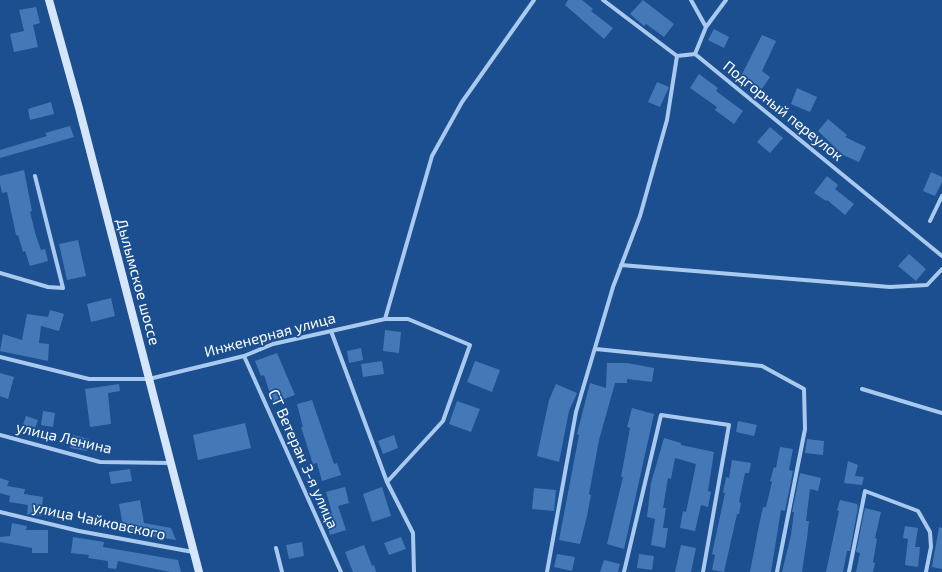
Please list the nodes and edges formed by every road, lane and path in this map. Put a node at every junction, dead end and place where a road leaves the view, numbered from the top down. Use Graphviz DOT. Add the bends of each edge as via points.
graph roads {
  1 [pos="48,0"];
  2 [pos="534,0"];
  3 [pos="603,0"];
  4 [pos="691,0"];
  5 [pos="726,0"];
  6 [pos="706,27"];
  7 [pos="694,54"];
  8 [pos="677,56"];
  9 [pos="35,176"];
  10 [pos="942,196"];
  11 [pos="930,221"];
  12 [pos="942,256"];
  13 [pos="621,265"];
  14 [pos="942,269"];
  15 [pos="0,273"];
  16 [pos="385,319"];
  17 [pos="331,331"];
  18 [pos="596,349"];
  19 [pos="244,356"];
  20 [pos="0,357"];
  21 [pos="149,379"];
  22 [pos="862,389"];
  23 [pos="942,413"];
  24 [pos="0,435"];
  25 [pos="170,463"];
  26 [pos="387,482"];
  27 [pos="0,512"];
  28 [pos="276,548"];
  29 [pos="194,552"];
  30 [pos="199,572"];
  31 [pos="282,572"];
  32 [pos="341,572"];
  33 [pos="414,572"];
  34 [pos="547,572"];
  35 [pos="624,572"];
  36 [pos="703,572"];
  37 [pos="777,572"];
  38 [pos="850,572"];
  39 [pos="926,572"];
  1 -- 21 [label="main road, Дылымское шоссе" via="79,108"];
  2 -- 16 [label="street" via="462,102 432,156"];
  3 -- 8 [label="street"];
  4 -- 6 [label="street"];
  5 -- 6 [label="street"];
  6 -- 7 [label="street"];
  7 -- 8 [label="street"];
  7 -- 12 [label="street, Подгорный переулок"];
  8 -- 13 [label="street" via="667,120 640,216"];
  9 -- 15 [label="street" via="63,288 48,287"];
  10 -- 11 [label="street"];
  13 -- 14 [label="street" via="890,287 927,286"];
  13 -- 18 [label="street" via="612,287"];
  16 -- 17 [label="street, Инженерная улица"];
  16 -- 26 [label="street" via="408,319 470,345 443,421"];
  17 -- 19 [label="street, Инженерная улица" via="272,344"];
  17 -- 26 [label="street"];
  18 -- 34 [label="street" via="576,412"];
  18 -- 37 [label="street" via="762,366 804,389 805,429"];
  19 -- 21 [label="street, Инженерная улица"];
  19 -- 32 [label="street, СТ Ветеран 3-я улица"];
  20 -- 21 [label="street, Инженерная улица" via="89,379"];
  21 -- 25 [label="main road, Дылымское шоссе"];
  22 -- 23 [label="street"];
  24 -- 25 [label="street, улица Ленина" via="100,462"];
  25 -- 29 [label="main road, Дылымское шоссе"];
  26 -- 33 [label="street" via="413,533"];
  27 -- 29 [label="street, улица Чайковского" via="79,531"];
  28 -- 31 [label="street"];
  29 -- 30 [label="main road, Дылымское шоссе"];
  35 -- 36 [label="street" via="661,415 729,425"];
  38 -- 39 [label="street" via="865,491 918,511 930,532 931,547"];
}
